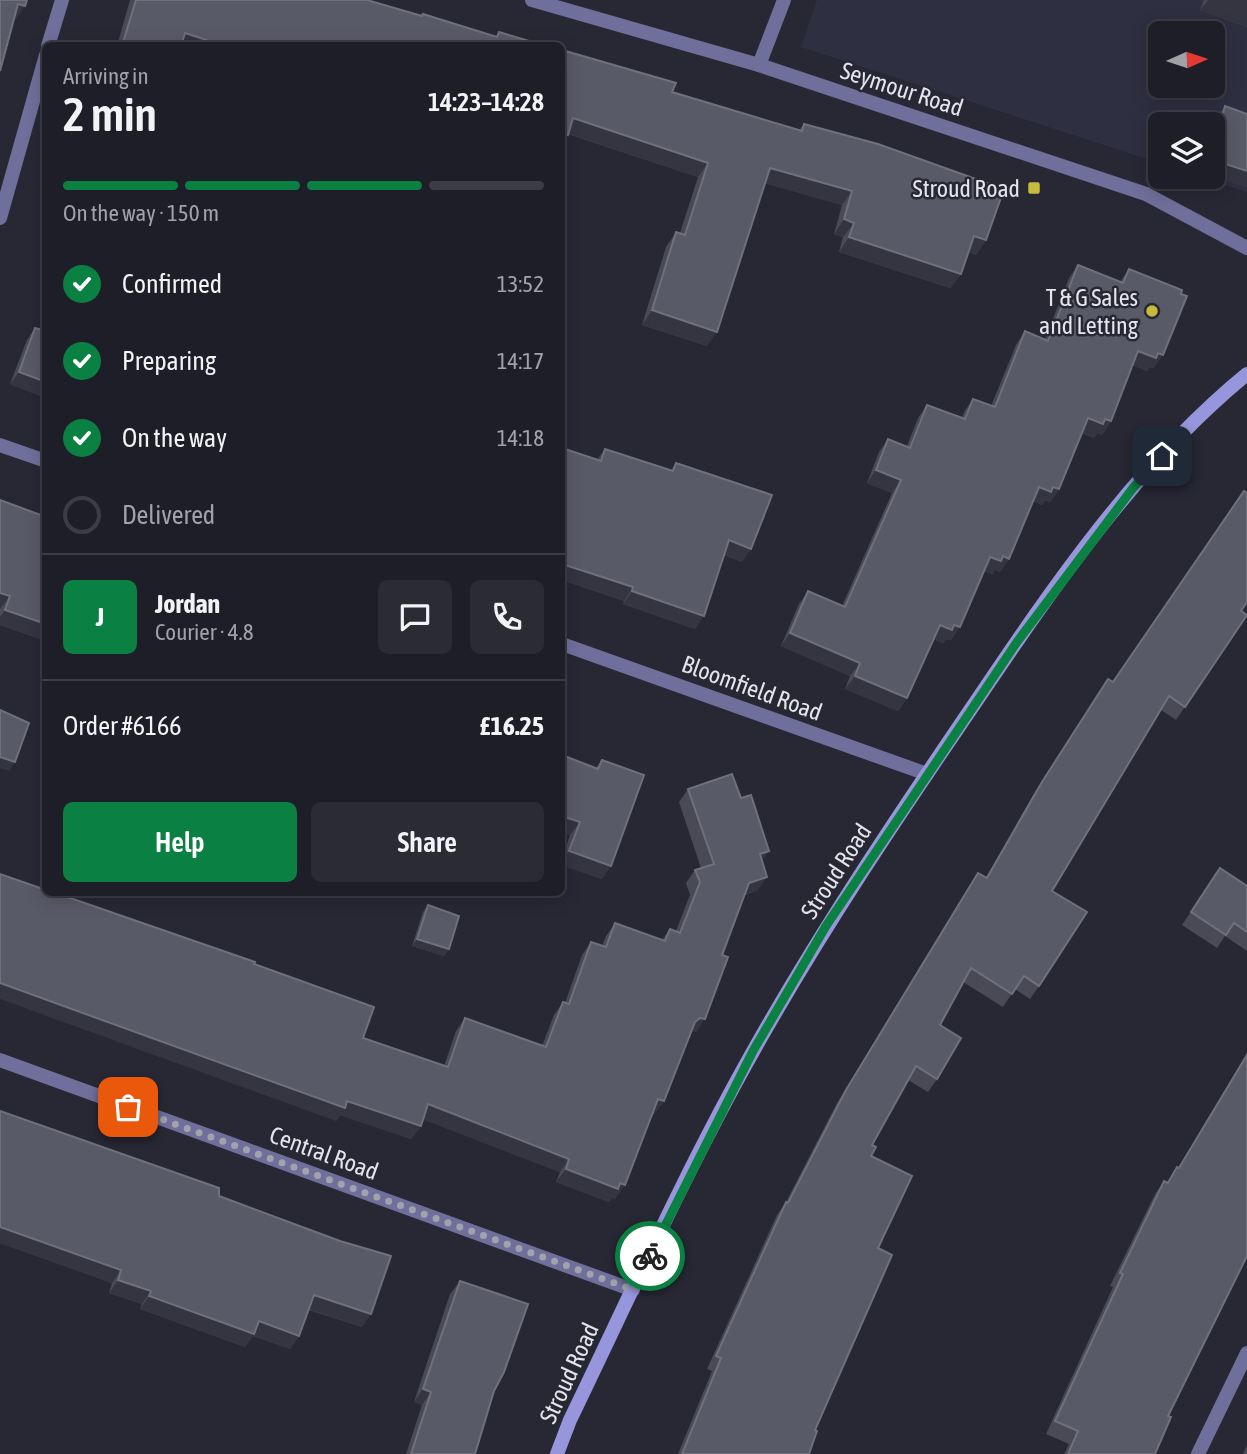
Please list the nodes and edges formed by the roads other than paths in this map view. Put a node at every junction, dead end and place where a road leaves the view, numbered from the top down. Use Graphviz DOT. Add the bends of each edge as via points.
graph roads {
  1 [pos="62,0"];
  2 [pos="532,0"];
  3 [pos="784,0"];
  4 [pos="49,42"];
  5 [pos="759,65"];
  6 [pos="42,69"];
  7 [pos="0,218"];
  8 [pos="1247,248"];
  9 [pos="1247,374"];
  10 [pos="0,445"];
  11 [pos="42,460"];
  12 [pos="565,645"];
  13 [pos="927,774"];
  14 [pos="0,1060"];
  15 [pos="634,1290"];
  16 [pos="1247,1353"];
  17 [pos="557,1454"];
  18 [pos="1198,1454"];
  1 -- 4 [label="street"];
  2 -- 5 [label="street, Seymour Road"];
  3 -- 5 [label="street"];
  5 -- 8 [label="street, Seymour Road" via="1146,194"];
  6 -- 7 [label="street"];
  9 -- 13 [label="main road, Stroud Road" via="1176,440 1133,488 1017,642"];
  10 -- 11 [label="street"];
  12 -- 13 [label="street, Bloomfield Road"];
  13 -- 15 [label="main road, Stroud Road" via="826,926 753,1051"];
  14 -- 15 [label="street, Central Road"];
  15 -- 17 [label="main road, Stroud Road"];
  16 -- 18 [label="street"];
}
